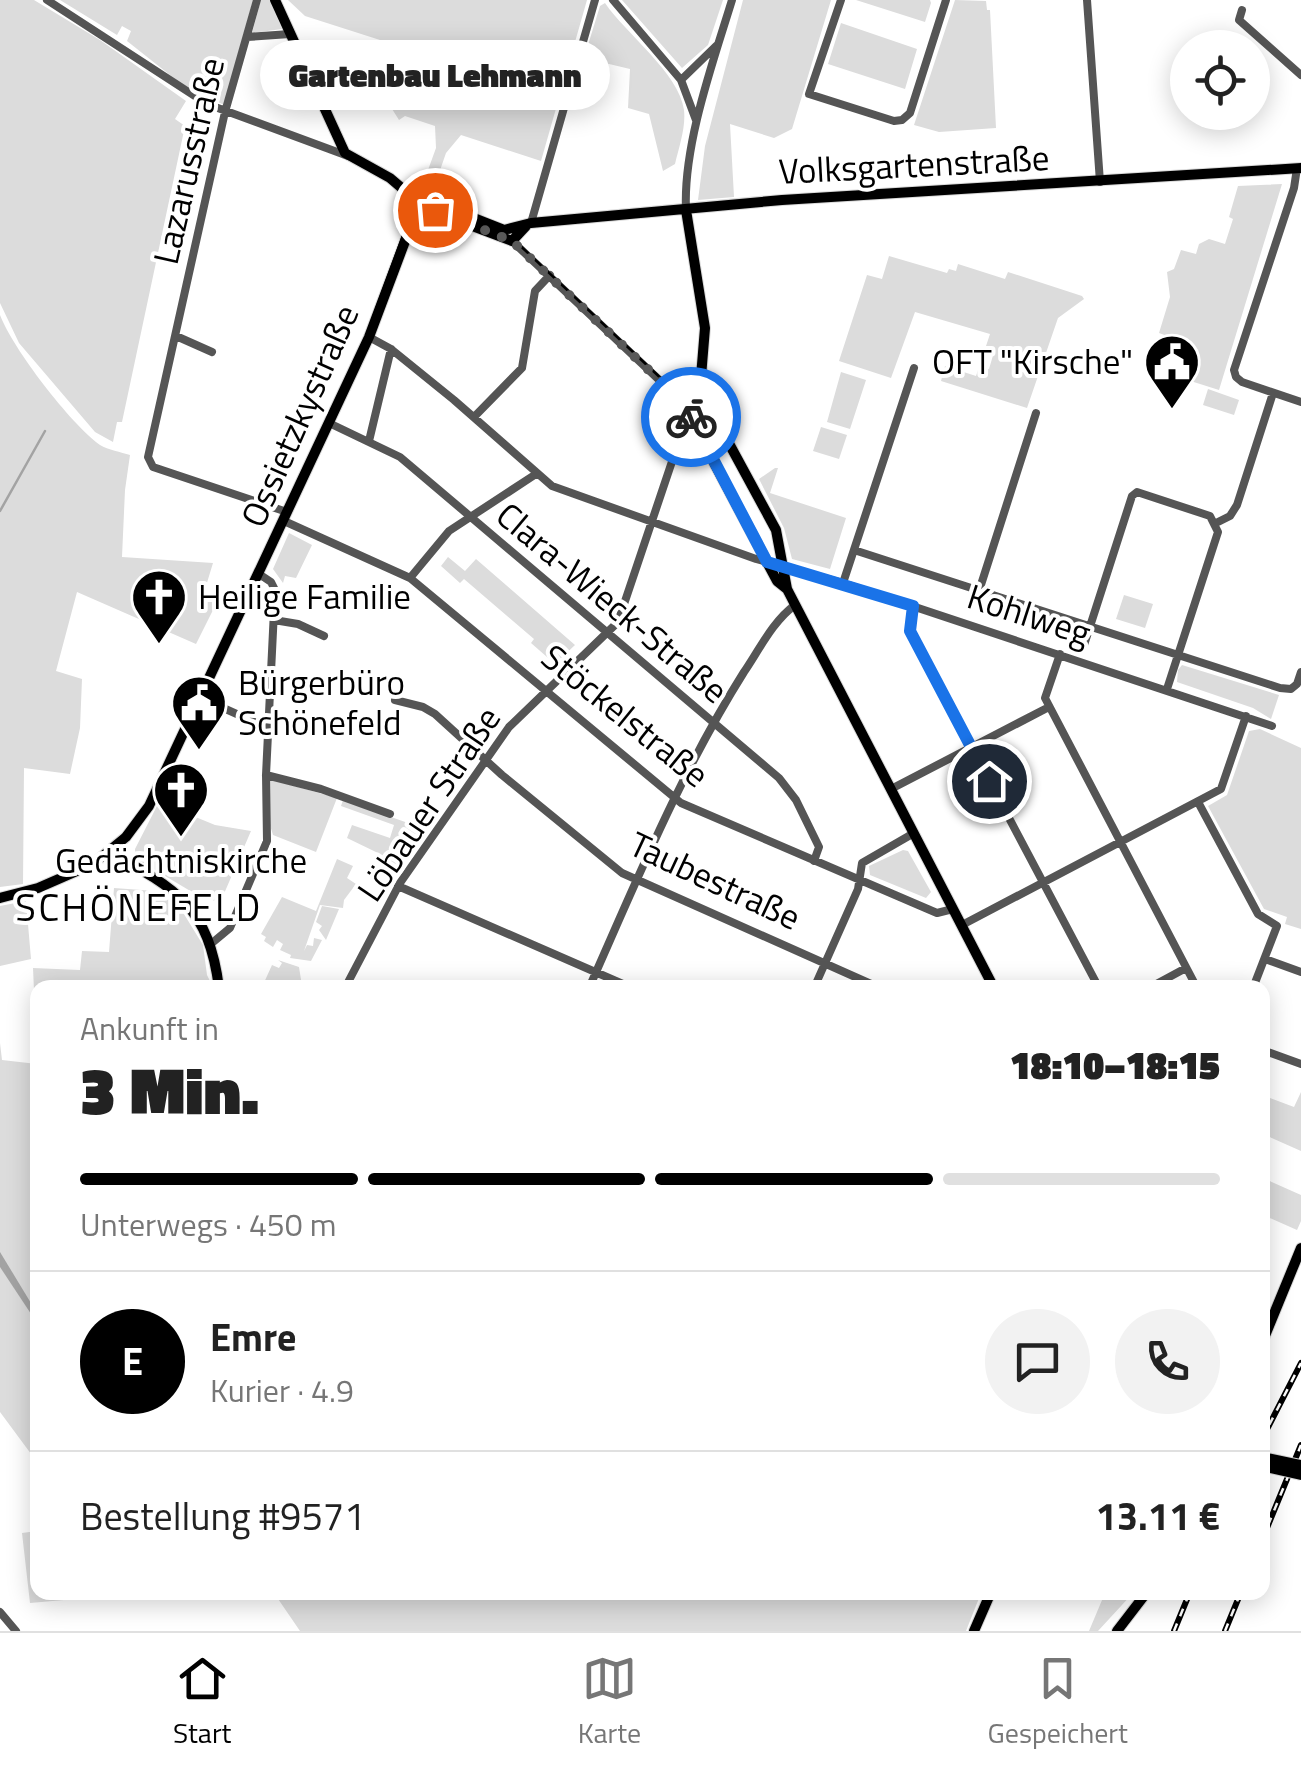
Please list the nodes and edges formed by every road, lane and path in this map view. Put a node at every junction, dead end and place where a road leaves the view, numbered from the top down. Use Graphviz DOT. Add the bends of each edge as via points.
graph roads {
  1 [pos="46,0"];
  2 [pos="257,0"];
  3 [pos="276,0"];
  4 [pos="595,0"];
  5 [pos="613,0"];
  6 [pos="732,0"];
  7 [pos="840,0"];
  8 [pos="946,0"];
  9 [pos="1088,0"];
  10 [pos="1242,10"];
  11 [pos="290,34"];
  12 [pos="247,36"];
  13 [pos="720,43"];
  14 [pos="1301,75"];
  15 [pos="681,80"];
  16 [pos="225,112"];
  17 [pos="697,124"];
  18 [pos="348,156"];
  19 [pos="1299,168"];
  20 [pos="1100,182"];
  21 [pos="443,210"];
  22 [pos="686,210"];
  23 [pos="424,212"];
  24 [pos="530,222"];
  25 [pos="512,241"];
  26 [pos="550,275"];
  27 [pos="176,336"];
  28 [pos="369,337"];
  29 [pos="391,349"];
  30 [pos="212,352"];
  31 [pos="914,368"];
  32 [pos="700,389"];
  33 [pos="1273,392"];
  34 [pos="1301,402"];
  35 [pos="689,412"];
  36 [pos="1036,413"];
  37 [pos="474,417"];
  38 [pos="328,424"];
  39 [pos="369,442"];
  40 [pos="148,456"];
  41 [pos="536,474"];
  42 [pos="286,517"];
  43 [pos="467,517"];
  44 [pos="652,522"];
  45 [pos="1216,523"];
  46 [pos="854,550"];
  47 [pos="767,562"];
  48 [pos="785,566"];
  49 [pos="259,574"];
  50 [pos="410,578"];
  51 [pos="843,584"];
  52 [pos="786,589"];
  53 [pos="980,591"];
  54 [pos="795,605"];
  55 [pos="913,606"];
  56 [pos="274,620"];
  57 [pos="1090,627"];
  58 [pos="605,634"];
  59 [pos="324,636"];
  60 [pos="1084,645"];
  61 [pos="1060,654"];
  62 [pos="1178,655"];
  63 [pos="1301,672"];
  64 [pos="1167,689"];
  65 [pos="546,690"];
  66 [pos="201,698"];
  67 [pos="395,700"];
  68 [pos="1050,706"];
  69 [pos="1246,716"];
  70 [pos="713,724"];
  71 [pos="1272,726"];
  72 [pos="270,730"];
  73 [pos="971,748"];
  74 [pos="486,758"];
  75 [pos="266,775"];
  76 [pos="891,789"];
  77 [pos="673,798"];
  78 [pos="1198,802"];
  79 [pos="390,814"];
  80 [pos="914,833"];
  81 [pos="1120,841"];
  82 [pos="110,853"];
  83 [pos="814,861"];
  84 [pos="634,879"];
  85 [pos="860,880"];
  86 [pos="1044,882"];
  87 [pos="398,886"];
  88 [pos="0,898"];
  89 [pos="953,909"];
  90 [pos="962,925"];
  91 [pos="212,942"];
  92 [pos="1265,959"];
  93 [pos="826,963"];
  94 [pos="1186,968"];
  95 [pos="596,972"];
  96 [pos="1301,972"];
  97 [pos="218,980"];
  98 [pos="350,980"];
  99 [pos="592,980"];
  100 [pos="614,980"];
  101 [pos="818,980"];
  102 [pos="863,980"];
  103 [pos="990,980"];
  104 [pos="1095,980"];
  105 [pos="1164,980"];
  106 [pos="1192,980"];
  107 [pos="1257,980"];
  108 [pos="1270,1053"];
  109 [pos="1301,1064"];
  110 [pos="1301,1248"];
  111 [pos="1270,1324"];
  112 [pos="1270,1458"];
  113 [pos="1301,1465"];
  114 [pos="1270,1468"];
  115 [pos="1301,1475"];
  116 [pos="988,1600"];
  117 [pos="1142,1600"];
  118 [pos="0,1612"];
  119 [pos="16,1631"];
  120 [pos="974,1631"];
  121 [pos="1117,1631"];
  1 -- 16 [label="street"];
  2 -- 12 [label="street, Lazarusstraße"];
  3 -- 11 [label="main road"];
  4 -- 24 [label="street"];
  5 -- 15 [label="street"];
  6 -- 13 [label="street, Löbauer Straße"];
  7 -- 8 [label="street" via="809,94 894,121 910,113"];
  9 -- 20 [label="street"];
  10 -- 14 [label="street" via="1239,20"];
  11 -- 12 [label="street"];
  11 -- 18 [label="main road"];
  12 -- 16 [label="street, Lazarusstraße"];
  13 -- 15 [label="street"];
  13 -- 17 [label="street, Löbauer Straße"];
  15 -- 17 [label="street"];
  16 -- 18 [label="street"];
  16 -- 27 [label="street, Lazarusstraße"];
  17 -- 22 [label="street, Löbauer Straße"];
  18 -- 23 [label="main road" via="390,178"];
  19 -- 20 [label="main road, Volksgartenstraße"];
  19 -- 33 [label="street" via="1234,370 1242,382"];
  20 -- 22 [label="main road, Volksgartenstraße"];
  21 -- 23 [label="main road"];
  21 -- 24 [label="main road, Volksgartenstraße" via="504,230"];
  21 -- 25 [label="main road"];
  22 -- 24 [label="main road, Volksgartenstraße"];
  22 -- 32 [label="main road, Löbauer Straße" via="705,323"];
  23 -- 28 [label="main road, Ossietzkystraße" via="408,228"];
  24 -- 25 [label="main road"];
  25 -- 26 [label="street"];
  26 -- 35 [label="street"];
  26 -- 37 [label="street" via="535,291 522,368"];
  27 -- 30 [label="street"];
  27 -- 40 [label="street, Lazarusstraße"];
  28 -- 29 [label="street, Kohlweg"];
  28 -- 38 [label="main road, Ossietzkystraße"];
  29 -- 37 [label="street, Kohlweg"];
  29 -- 39 [label="street"];
  31 -- 46 [label="street"];
  32 -- 35 [label="main road, Löbauer Straße"];
  32 -- 48 [label="main road" via="774,524"];
  33 -- 34 [label="street"];
  33 -- 45 [label="street" via="1237,504"];
  35 -- 44 [label="street, Löbauer Straße"];
  35 -- 47 [label="main road"];
  36 -- 53 [label="street"];
  37 -- 41 [label="street, Kohlweg"];
  38 -- 39 [label="street, Clara-Wieck-Straße"];
  38 -- 42 [label="main road, Ossietzkystraße"];
  39 -- 43 [label="street, Clara-Wieck-Straße" via="400,457"];
  40 -- 42 [label="street, Stöckelstraße" via="153,467"];
  41 -- 43 [label="street"];
  41 -- 44 [label="street, Kohlweg"];
  42 -- 49 [label="main road, Ossietzkystraße"];
  42 -- 50 [label="street, Stöckelstraße"];
  43 -- 50 [label="street"];
  43 -- 58 [label="street, Clara-Wieck-Straße"];
  44 -- 47 [label="street, Kohlweg"];
  44 -- 58 [label="street, Löbauer Straße" via="618,622"];
  45 -- 57 [label="street" via="1137,492 1132,496"];
  45 -- 62 [label="street"];
  46 -- 51 [label="street"];
  46 -- 53 [label="street"];
  47 -- 48 [label="street, Kohlweg"];
  47 -- 52 [label="main road"];
  48 -- 51 [label="street, Kohlweg"];
  48 -- 52 [label="main road"];
  49 -- 56 [label="street" via="274,586"];
  49 -- 66 [label="main road, Ossietzkystraße"];
  50 -- 65 [label="street, Stöckelstraße"];
  51 -- 55 [label="street, Kohlweg"];
  52 -- 54 [label="main road"];
  53 -- 57 [label="street"];
  54 -- 70 [label="street"];
  54 -- 76 [label="main road"];
  55 -- 61 [label="street, Kohlweg"];
  55 -- 73 [label="street" via="910,631"];
  56 -- 59 [label="street"];
  56 -- 72 [label="street"];
  57 -- 60 [label="street"];
  57 -- 62 [label="street"];
  58 -- 65 [label="street, Löbauer Straße"];
  58 -- 70 [label="street, Clara-Wieck-Straße"];
  61 -- 64 [label="street, Kohlweg"];
  61 -- 68 [label="street" via="1046,698"];
  62 -- 63 [label="street" via="1285,689 1297,684"];
  62 -- 64 [label="street"];
  64 -- 69 [label="street, Kohlweg"];
  65 -- 74 [label="street, Löbauer Straße"];
  65 -- 77 [label="street, Stöckelstraße"];
  66 -- 72 [label="street"];
  66 -- 82 [label="main road, Ossietzkystraße" via="148,806"];
  67 -- 74 [label="street, Taubestraße" via="435,714"];
  68 -- 73 [label="street"];
  68 -- 81 [label="street"];
  69 -- 71 [label="street, Kohlweg"];
  69 -- 78 [label="street" via="1221,788"];
  70 -- 77 [label="street"];
  70 -- 83 [label="street, Clara-Wieck-Straße" via="788,787 819,847"];
  72 -- 75 [label="street"];
  73 -- 76 [label="street"];
  73 -- 86 [label="street"];
  74 -- 84 [label="street, Taubestraße"];
  74 -- 87 [label="street, Löbauer Straße"];
  75 -- 79 [label="street"];
  75 -- 91 [label="street" via="267,841 230,928"];
  76 -- 80 [label="main road"];
  77 -- 83 [label="street, Stöckelstraße"];
  77 -- 84 [label="street"];
  78 -- 81 [label="street"];
  78 -- 92 [label="street" via="1258,914 1276,926"];
  80 -- 85 [label="street" via="866,858"];
  80 -- 89 [label="main road"];
  81 -- 86 [label="street"];
  81 -- 94 [label="street"];
  82 -- 88 [label="main road" via="77,872"];
  82 -- 91 [label="main road" via="174,890"];
  83 -- 85 [label="street, Stöckelstraße"];
  84 -- 93 [label="street, Taubestraße"];
  84 -- 95 [label="street"];
  85 -- 89 [label="street, Stöckelstraße" via="937,912"];
  85 -- 93 [label="street"];
  86 -- 90 [label="street"];
  86 -- 104 [label="street"];
  87 -- 95 [label="street"];
  87 -- 98 [label="street, Löbauer Straße"];
  89 -- 90 [label="main road"];
  90 -- 103 [label="main road"];
  91 -- 97 [label="main road"];
  92 -- 96 [label="street"];
  92 -- 107 [label="street"];
  93 -- 101 [label="street"];
  93 -- 102 [label="street, Taubestraße"];
  94 -- 105 [label="street"];
  94 -- 106 [label="street"];
  95 -- 99 [label="street"];
  95 -- 100 [label="street"];
  108 -- 109 [label="street"];
  110 -- 111 [label="main road"];
  112 -- 113 [label="main road, bridge"];
  114 -- 115 [label="main road, bridge"];
  116 -- 120 [label="main road"];
  117 -- 121 [label="main road"];
  118 -- 119 [label="street"];
}
